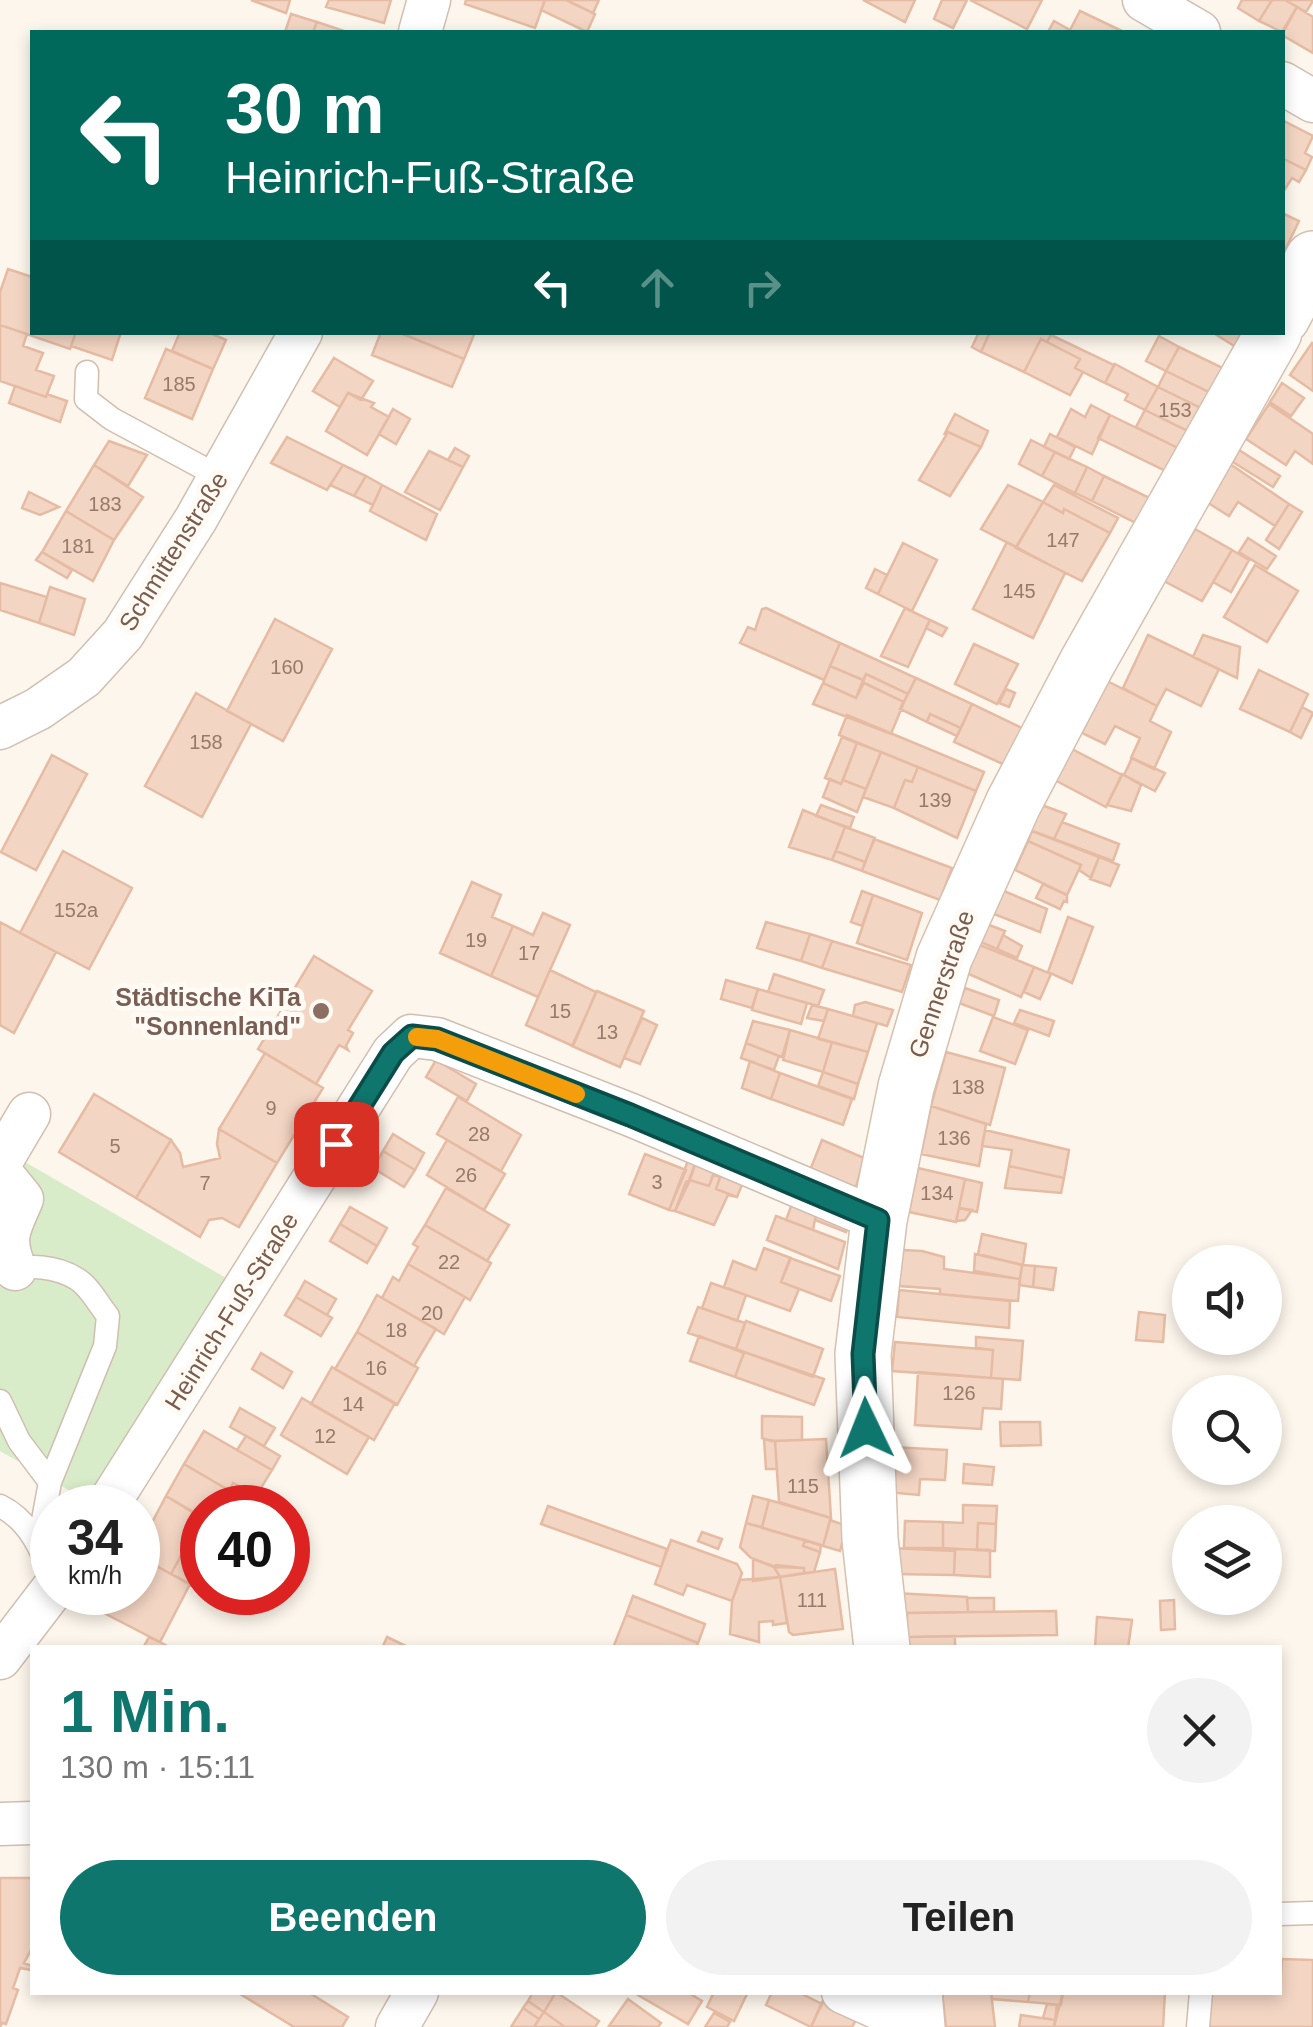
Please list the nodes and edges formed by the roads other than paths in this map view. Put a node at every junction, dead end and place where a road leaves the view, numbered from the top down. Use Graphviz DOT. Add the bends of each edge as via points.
graph roads {
  1 [pos="430,0"];
  2 [pos="1144,0"];
  3 [pos="421,30"];
  4 [pos="1196,30"];
  5 [pos="1285,85"];
  6 [pos="1313,101"];
  7 [pos="299,335"];
  8 [pos="1277,335"];
  9 [pos="87,372"];
  10 [pos="220,477"];
  11 [pos="0,728"];
  12 [pos="30,1114"];
  13 [pos="0,1164"];
  14 [pos="0,1172"];
  15 [pos="878,1220"];
  16 [pos="8,1273"];
  17 [pos="0,1402"];
  18 [pos="50,1482"];
  19 [pos="49,1485"];
  20 [pos="121,1485"];
  21 [pos="0,1506"];
  22 [pos="30,1533"];
  23 [pos="30,1613"];
  24 [pos="5,1640"];
  25 [pos="882,1645"];
  26 [pos="30,1822"];
  27 [pos="0,1824"];
  28 [pos="1282,1914"];
  29 [pos="1312,1914"];
  30 [pos="414,1995"];
  31 [pos="851,1995"];
  32 [pos="1201,1995"];
  33 [pos="901,2015"];
  34 [pos="397,2027"];
  35 [pos="1198,2027"];
  1 -- 3 [label="street"];
  2 -- 4 [label="street"];
  5 -- 6 [label="street"];
  7 -- 10 [label="street, Schmittenstraße"];
  8 -- 15 [label="street, Gennerstraße" via="1013,804 952,941 906,1087"];
  9 -- 10 [label="lane" via="86,400"];
  10 -- 11 [label="street, Schmittenstraße" via="124,634 84,677"];
  12 -- 13 [label="street"];
  14 -- 16 [label="street" via="22,1199 7,1233"];
  15 -- 20 [label="street, Heinrich-Fuß-Straße" via="630,1115 437,1039 412,1036 393,1053"];
  15 -- 25 [label="street, Gennerstraße" via="863,1354"];
  16 -- 18 [label="lane" via="44,1267 79,1279 108,1316 105,1346"];
  17 -- 18 [label="lane"];
  18 -- 19 [label="lane"];
  21 -- 22 [label="lane"];
  23 -- 24 [label="street"];
  26 -- 27 [label="street"];
  28 -- 29 [label="lane"];
  30 -- 34 [label="street"];
  31 -- 33 [label="street"];
  32 -- 35 [label="lane"];
}
